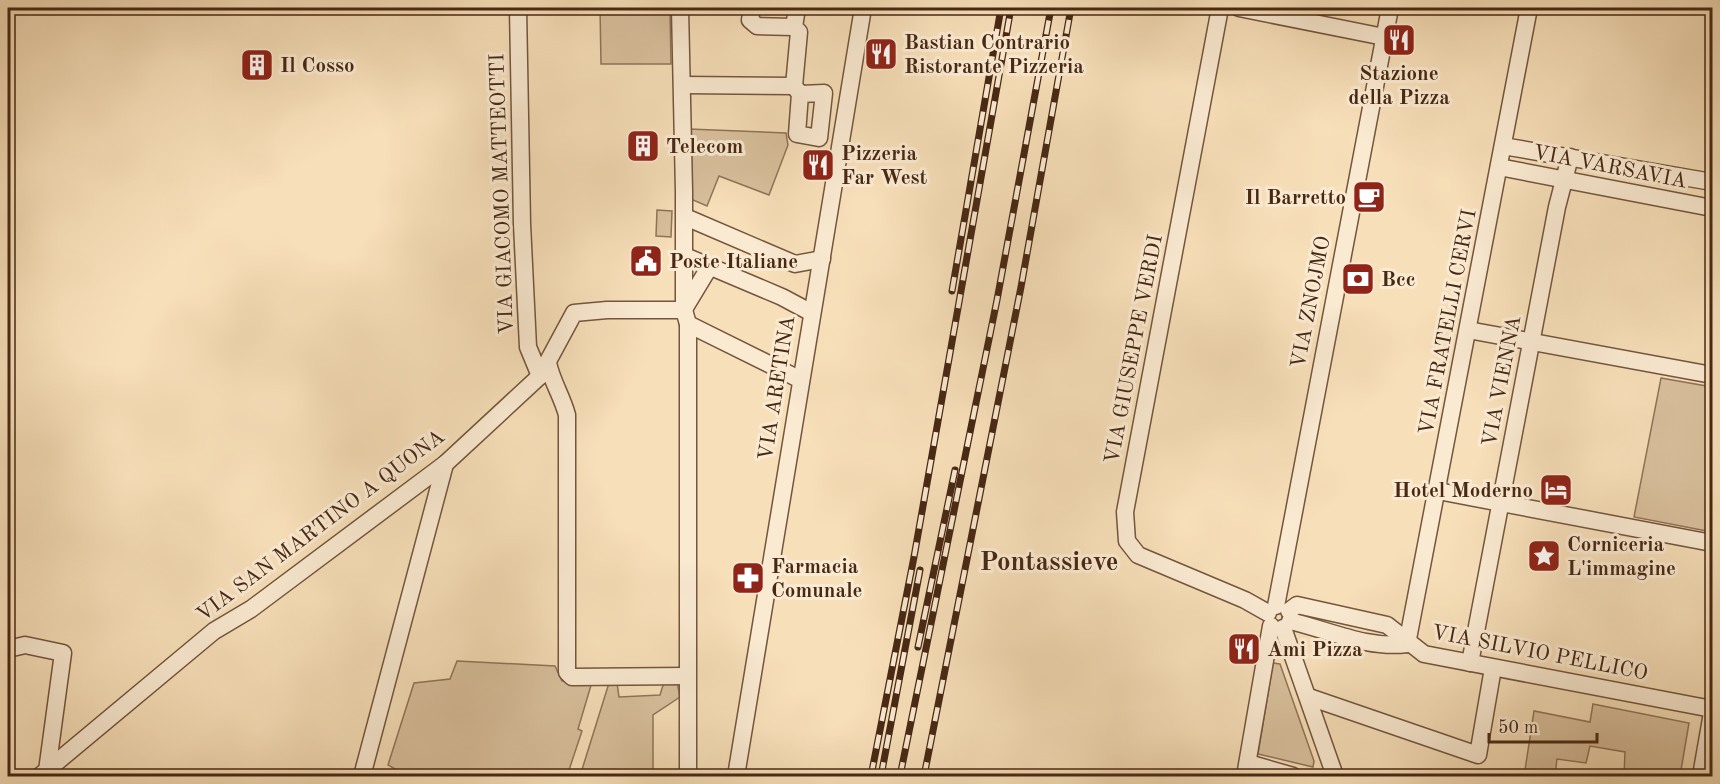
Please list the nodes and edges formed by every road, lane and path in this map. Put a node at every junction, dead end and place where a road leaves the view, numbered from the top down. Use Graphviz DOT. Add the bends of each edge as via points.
graph roads {
  1 [pos="518,8"];
  2 [pos="680,8"];
  3 [pos="752,8"];
  4 [pos="797,8"];
  5 [pos="863,8"];
  6 [pos="1240,8"];
  7 [pos="1390,8"];
  8 [pos="1529,8"];
  9 [pos="1219,14"];
  10 [pos="794,27"];
  11 [pos="1384,37"];
  12 [pos="683,85"];
  13 [pos="1503,146"];
  14 [pos="1570,157"];
  15 [pos="1499,167"];
  16 [pos="1677,176"];
  17 [pos="1566,180"];
  18 [pos="1713,182"];
  19 [pos="1673,201"];
  20 [pos="1713,208"];
  21 [pos="685,219"];
  22 [pos="684,256"];
  23 [pos="822,259"];
  24 [pos="710,266"];
  25 [pos="812,313"];
  26 [pos="686,317"];
  27 [pos="1468,330"];
  28 [pos="1533,340"];
  29 [pos="544,370"];
  30 [pos="1713,375"];
  31 [pos="801,380"];
  32 [pos="446,464"];
  33 [pos="1438,491"];
  34 [pos="1500,502"];
  35 [pos="1713,543"];
  36 [pos="1280,617"];
  37 [pos="1407,644"];
  38 [pos="8,649"];
  39 [pos="1470,663"];
  40 [pos="1493,668"];
  41 [pos="687,675"];
  42 [pos="1308,696"];
  43 [pos="1713,711"];
  44 [pos="1247,770"];
  45 [pos="44,774"];
  46 [pos="362,777"];
  47 [pos="688,777"];
  48 [pos="736,777"];
  49 [pos="1293,777"];
  50 [pos="1335,777"];
  51 [pos="1701,777"];
  1 -- 29 [label="street, VIA GIACOMO MATTEOTTI" via="528,346"];
  2 -- 12 [label="street"];
  3 -- 10 [label="street" via="750,20 758,26"];
  4 -- 10 [label="street"];
  5 -- 23 [label="street, VIA ARETINA"];
  6 -- 9 [label="street"];
  6 -- 11 [label="street"];
  7 -- 11 [label="street, VIA ZNOJMO"];
  8 -- 13 [label="street, VIA FRATELLI CERVI"];
  9 -- 36 [label="street, VIA GIUSEPPE VERDI" via="1125,513 1127,541 1138,555"];
  10 -- 12 [label="street" via="799,32 797,90"];
  11 -- 36 [label="street, VIA ZNOJMO"];
  12 -- 21 [label="street"];
  13 -- 14 [label="street, VIA VARSAVIA"];
  13 -- 15 [label="street, VIA FRATELLI CERVI"];
  14 -- 16 [label="street, VIA VARSAVIA"];
  14 -- 17 [label="street, VIA VIENNA"];
  15 -- 17 [label="street, VIA VARSAVIA"];
  15 -- 27 [label="street, VIA FRATELLI CERVI"];
  16 -- 18 [label="street, VIA VARSAVIA"];
  16 -- 19 [label="street"];
  17 -- 19 [label="street, VIA VARSAVIA"];
  17 -- 28 [label="street, VIA VIENNA" via="1557,207"];
  19 -- 20 [label="street, VIA VARSAVIA"];
  21 -- 22 [label="street"];
  21 -- 23 [label="street" via="795,264"];
  22 -- 24 [label="street"];
  22 -- 26 [label="street"];
  23 -- 25 [label="street, VIA ARETINA"];
  24 -- 25 [label="street"];
  24 -- 26 [label="street"];
  25 -- 31 [label="street, VIA ARETINA"];
  26 -- 29 [label="street, VIA SAN MARTINO A QUONA" via="607,310 574,313"];
  26 -- 31 [label="street"];
  26 -- 41 [label="street"];
  27 -- 28 [label="street"];
  27 -- 33 [label="street, VIA FRATELLI CERVI"];
  28 -- 30 [label="street"];
  28 -- 34 [label="street, VIA VIENNA"];
  29 -- 32 [label="street, VIA SAN MARTINO A QUONA"];
  29 -- 41 [label="street, VIA GIACOMO MATTEOTTI" via="567,415 567,672 572,677"];
  31 -- 48 [label="street, VIA ARETINA"];
  32 -- 45 [label="street, VIA SAN MARTINO A QUONA" via="251,609 214,631"];
  32 -- 46 [label="street"];
  33 -- 34 [label="street"];
  33 -- 37 [label="street, VIA FRATELLI CERVI"];
  34 -- 35 [label="street"];
  34 -- 39 [label="street, VIA VIENNA"];
  36 -- 37 [label="street, VIA SILVIO PELLICO" via="1368,643"];
  36 -- 42 [label="street"];
  36 -- 44 [label="street, VIA ZNOJMO"];
  37 -- 39 [label="street, VIA SILVIO PELLICO" via="1424,654"];
  38 -- 45 [label="street" via="25,645 63,653"];
  39 -- 40 [label="street, VIA SILVIO PELLICO"];
  40 -- 42 [label="street" via="1478,755"];
  40 -- 43 [label="street, VIA SILVIO PELLICO"];
  41 -- 47 [label="street"];
  42 -- 50 [label="street"];
  43 -- 51 [label="street"];
  44 -- 49 [label="street"];
}
